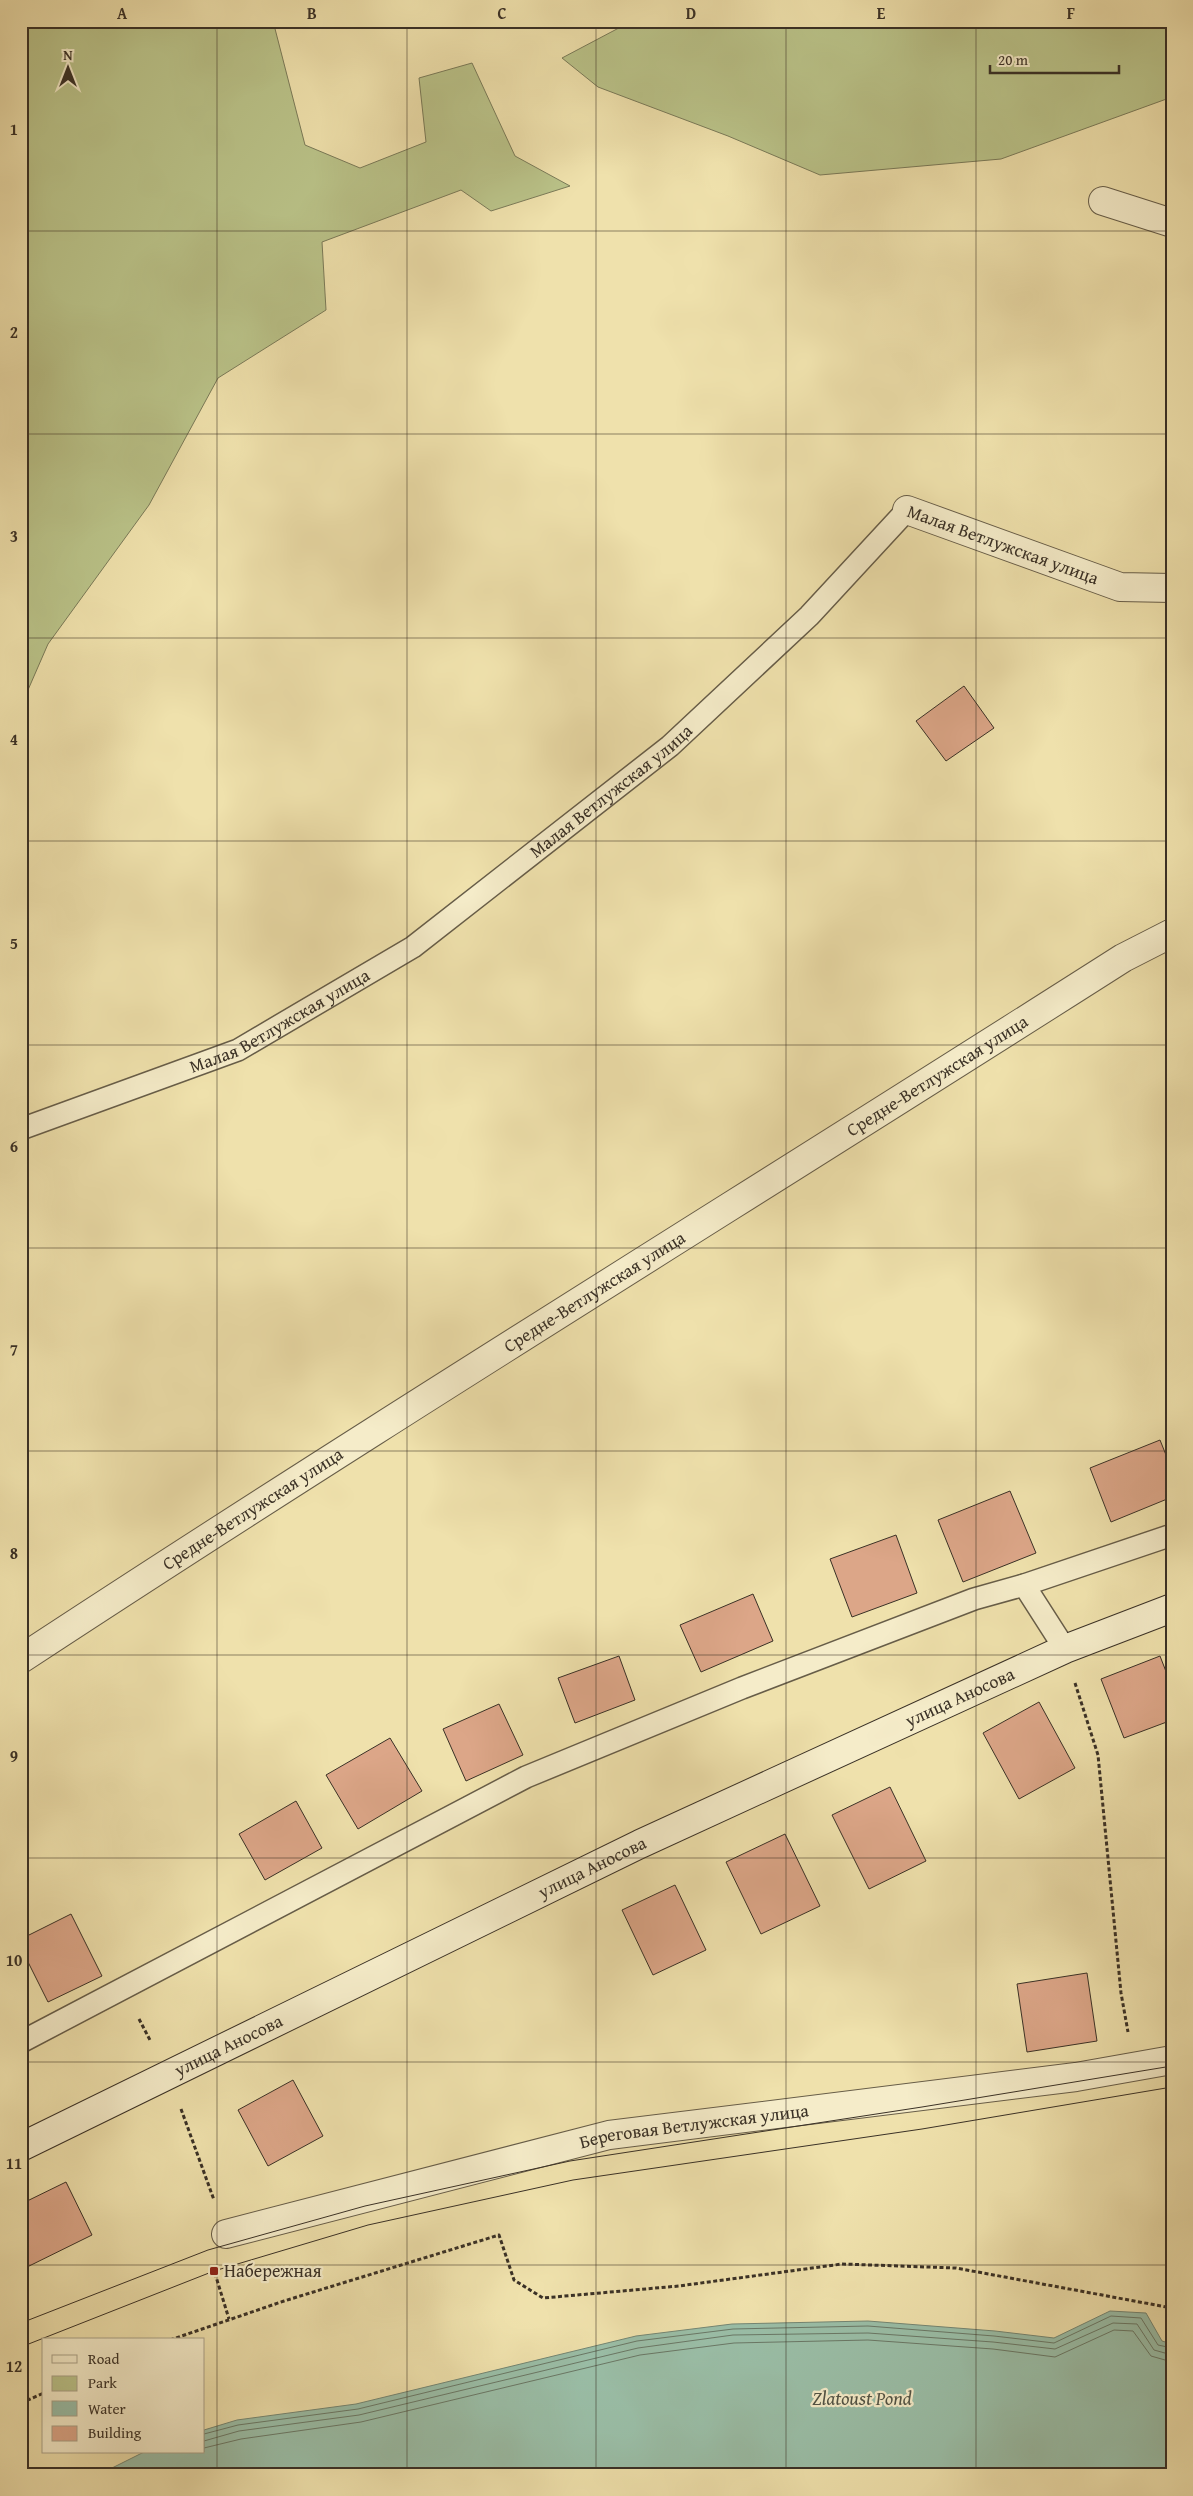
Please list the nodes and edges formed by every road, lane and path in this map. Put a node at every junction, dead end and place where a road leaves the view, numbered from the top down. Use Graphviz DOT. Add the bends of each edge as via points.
graph roads {
  1 [pos="1103,201"];
  2 [pos="1172,223"];
  3 [pos="907,510"];
  4 [pos="1172,588"];
  5 [pos="1172,933"];
  6 [pos="21,1129"];
  7 [pos="1172,1535"];
  8 [pos="1024,1586"];
  9 [pos="1172,1608"];
  10 [pos="1065,1649"];
  11 [pos="21,1658"];
  12 [pos="122,1988"];
  13 [pos="21,2042"];
  14 [pos="1172,2060"];
  15 [pos="1134,2067"];
  16 [pos="168,2075"];
  17 [pos="21,2147"];
  18 [pos="226,2234"];
  19 [pos="1172,2308"];
  20 [pos="229,2319"];
  21 [pos="176,2338"];
  22 [pos="42,2394"];
  23 [pos="21,2403"];
  1 -- 2 [label="street"];
  3 -- 4 [label="street, Малая Ветлужская улица" via="1120,587"];
  3 -- 6 [label="lane, Малая Ветлужская улица" via="809,616 670,746 413,947 238,1050"];
  5 -- 11 [label="street, Средне-Ветлужская улица" via="1124,958 371,1432"];
  7 -- 8 [label="lane"];
  8 -- 10 [label="lane"];
  8 -- 12 [label="lane" via="974,1599 742,1688 526,1777"];
  9 -- 10 [label="street, улица Аносова"];
  10 -- 15 [label="path" via="1098,1756 1121,1993"];
  10 -- 16 [label="street, улица Аносова" via="631,1848"];
  12 -- 13 [label="lane"];
  12 -- 16 [label="path"];
  14 -- 15 [label="street, Береговая Ветлужская улица"];
  15 -- 18 [label="street, Береговая Ветлужская улица" via="609,2135"];
  16 -- 17 [label="street, улица Аносова"];
  16 -- 18 [label="path"];
  18 -- 20 [label="path" via="208,2250"];
  19 -- 20 [label="path" via="956,2268 842,2264 678,2286 543,2298 514,2280 499,2235"];
  20 -- 21 [label="path"];
  22 -- 23 [label="path"];
}
